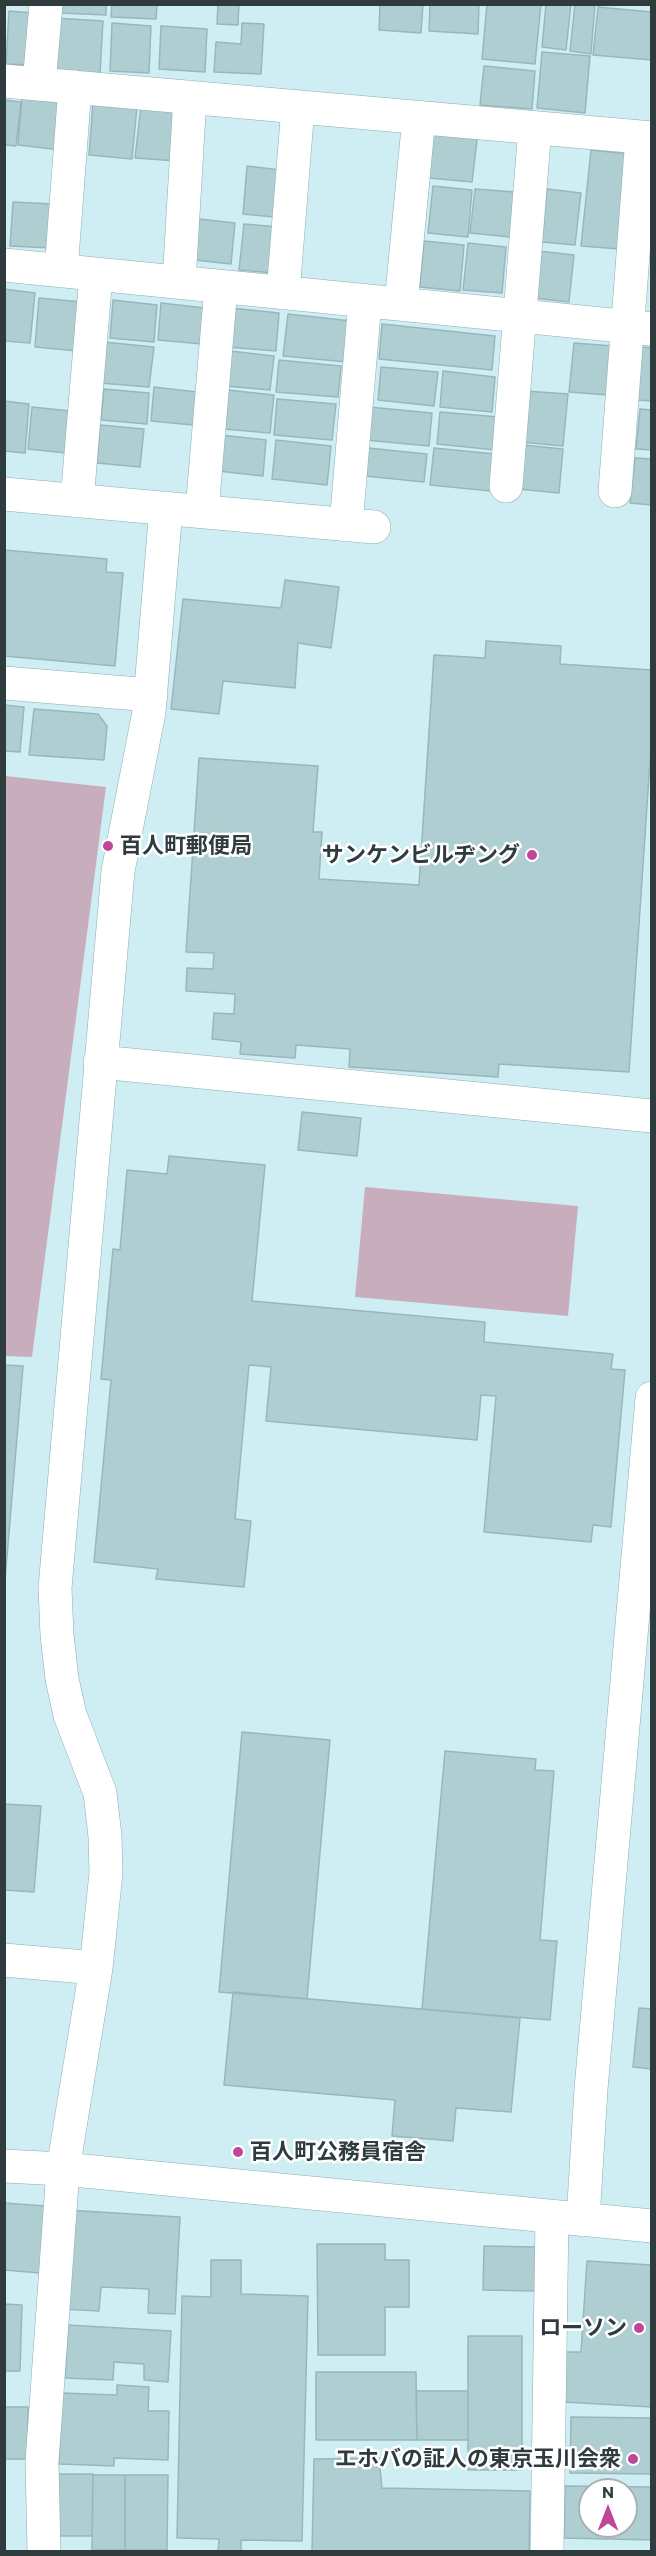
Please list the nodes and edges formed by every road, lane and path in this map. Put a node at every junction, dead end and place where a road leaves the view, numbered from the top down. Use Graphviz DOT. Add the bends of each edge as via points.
graph roads {
  1 [pos="46,4"];
  2 [pos="4,81"];
  3 [pos="39,84"];
  4 [pos="75,87"];
  5 [pos="190,97"];
  6 [pos="298,107"];
  7 [pos="419,117"];
  8 [pos="535,128"];
  9 [pos="647,137"];
  10 [pos="4,265"];
  11 [pos="61,271"];
  12 [pos="96,275"];
  13 [pos="179,282"];
  14 [pos="221,287"];
  15 [pos="283,292"];
  16 [pos="365,301"];
  17 [pos="401,304"];
  18 [pos="520,316"];
  19 [pos="640,328"];
  20 [pos="506,486"];
  21 [pos="615,491"];
  22 [pos="4,494"];
  23 [pos="77,501"];
  24 [pos="166,508"];
  25 [pos="202,511"];
  26 [pos="4,683"];
  27 [pos="151,695"];
  28 [pos="100,1062"];
  29 [pos="651,1116"];
  30 [pos="651,1398"];
  31 [pos="4,1960"];
  32 [pos="96,1968"];
  33 [pos="4,2166"];
  34 [pos="63,2169"];
  35 [pos="568,2218"];
  36 [pos="651,2226"];
  37 [pos="44,2552"];
  38 [pos="547,2552"];
  1 -- 3 [label="street"];
  2 -- 3 [label="street"];
  3 -- 4 [label="street"];
  4 -- 5 [label="street"];
  4 -- 11 [label="street"];
  5 -- 6 [label="street"];
  5 -- 13 [label="street"];
  6 -- 7 [label="street"];
  6 -- 15 [label="street"];
  7 -- 8 [label="street"];
  7 -- 17 [label="street"];
  8 -- 9 [label="street"];
  8 -- 18 [label="street"];
  9 -- 19 [label="street"];
  10 -- 11 [label="street"];
  11 -- 12 [label="street"];
  12 -- 13 [label="street"];
  12 -- 23 [label="street"];
  13 -- 14 [label="street"];
  14 -- 15 [label="street"];
  14 -- 25 [label="street"];
  15 -- 16 [label="street"];
  16 -- 17 [label="street"];
  16 -- 25 [label="street" via="360,526"];
  17 -- 18 [label="street"];
  18 -- 19 [label="street"];
  18 -- 20 [label="street"];
  19 -- 21 [label="street"];
  22 -- 23 [label="street"];
  23 -- 24 [label="street"];
  24 -- 25 [label="street"];
  24 -- 27 [label="street"];
  26 -- 27 [label="street"];
  27 -- 28 [label="street" via="118,871"];
  28 -- 29 [label="street"];
  28 -- 32 [label="street" via="55,1588 62,1679 70,1714 100,1793 105,1836 106,1873"];
  30 -- 35 [label="street" via="591,2089"];
  31 -- 32 [label="street"];
  32 -- 34 [label="street"];
  33 -- 34 [label="street"];
  34 -- 35 [label="street"];
  34 -- 37 [label="street" via="42,2462"];
  35 -- 36 [label="street"];
  35 -- 38 [label="street"];
}
